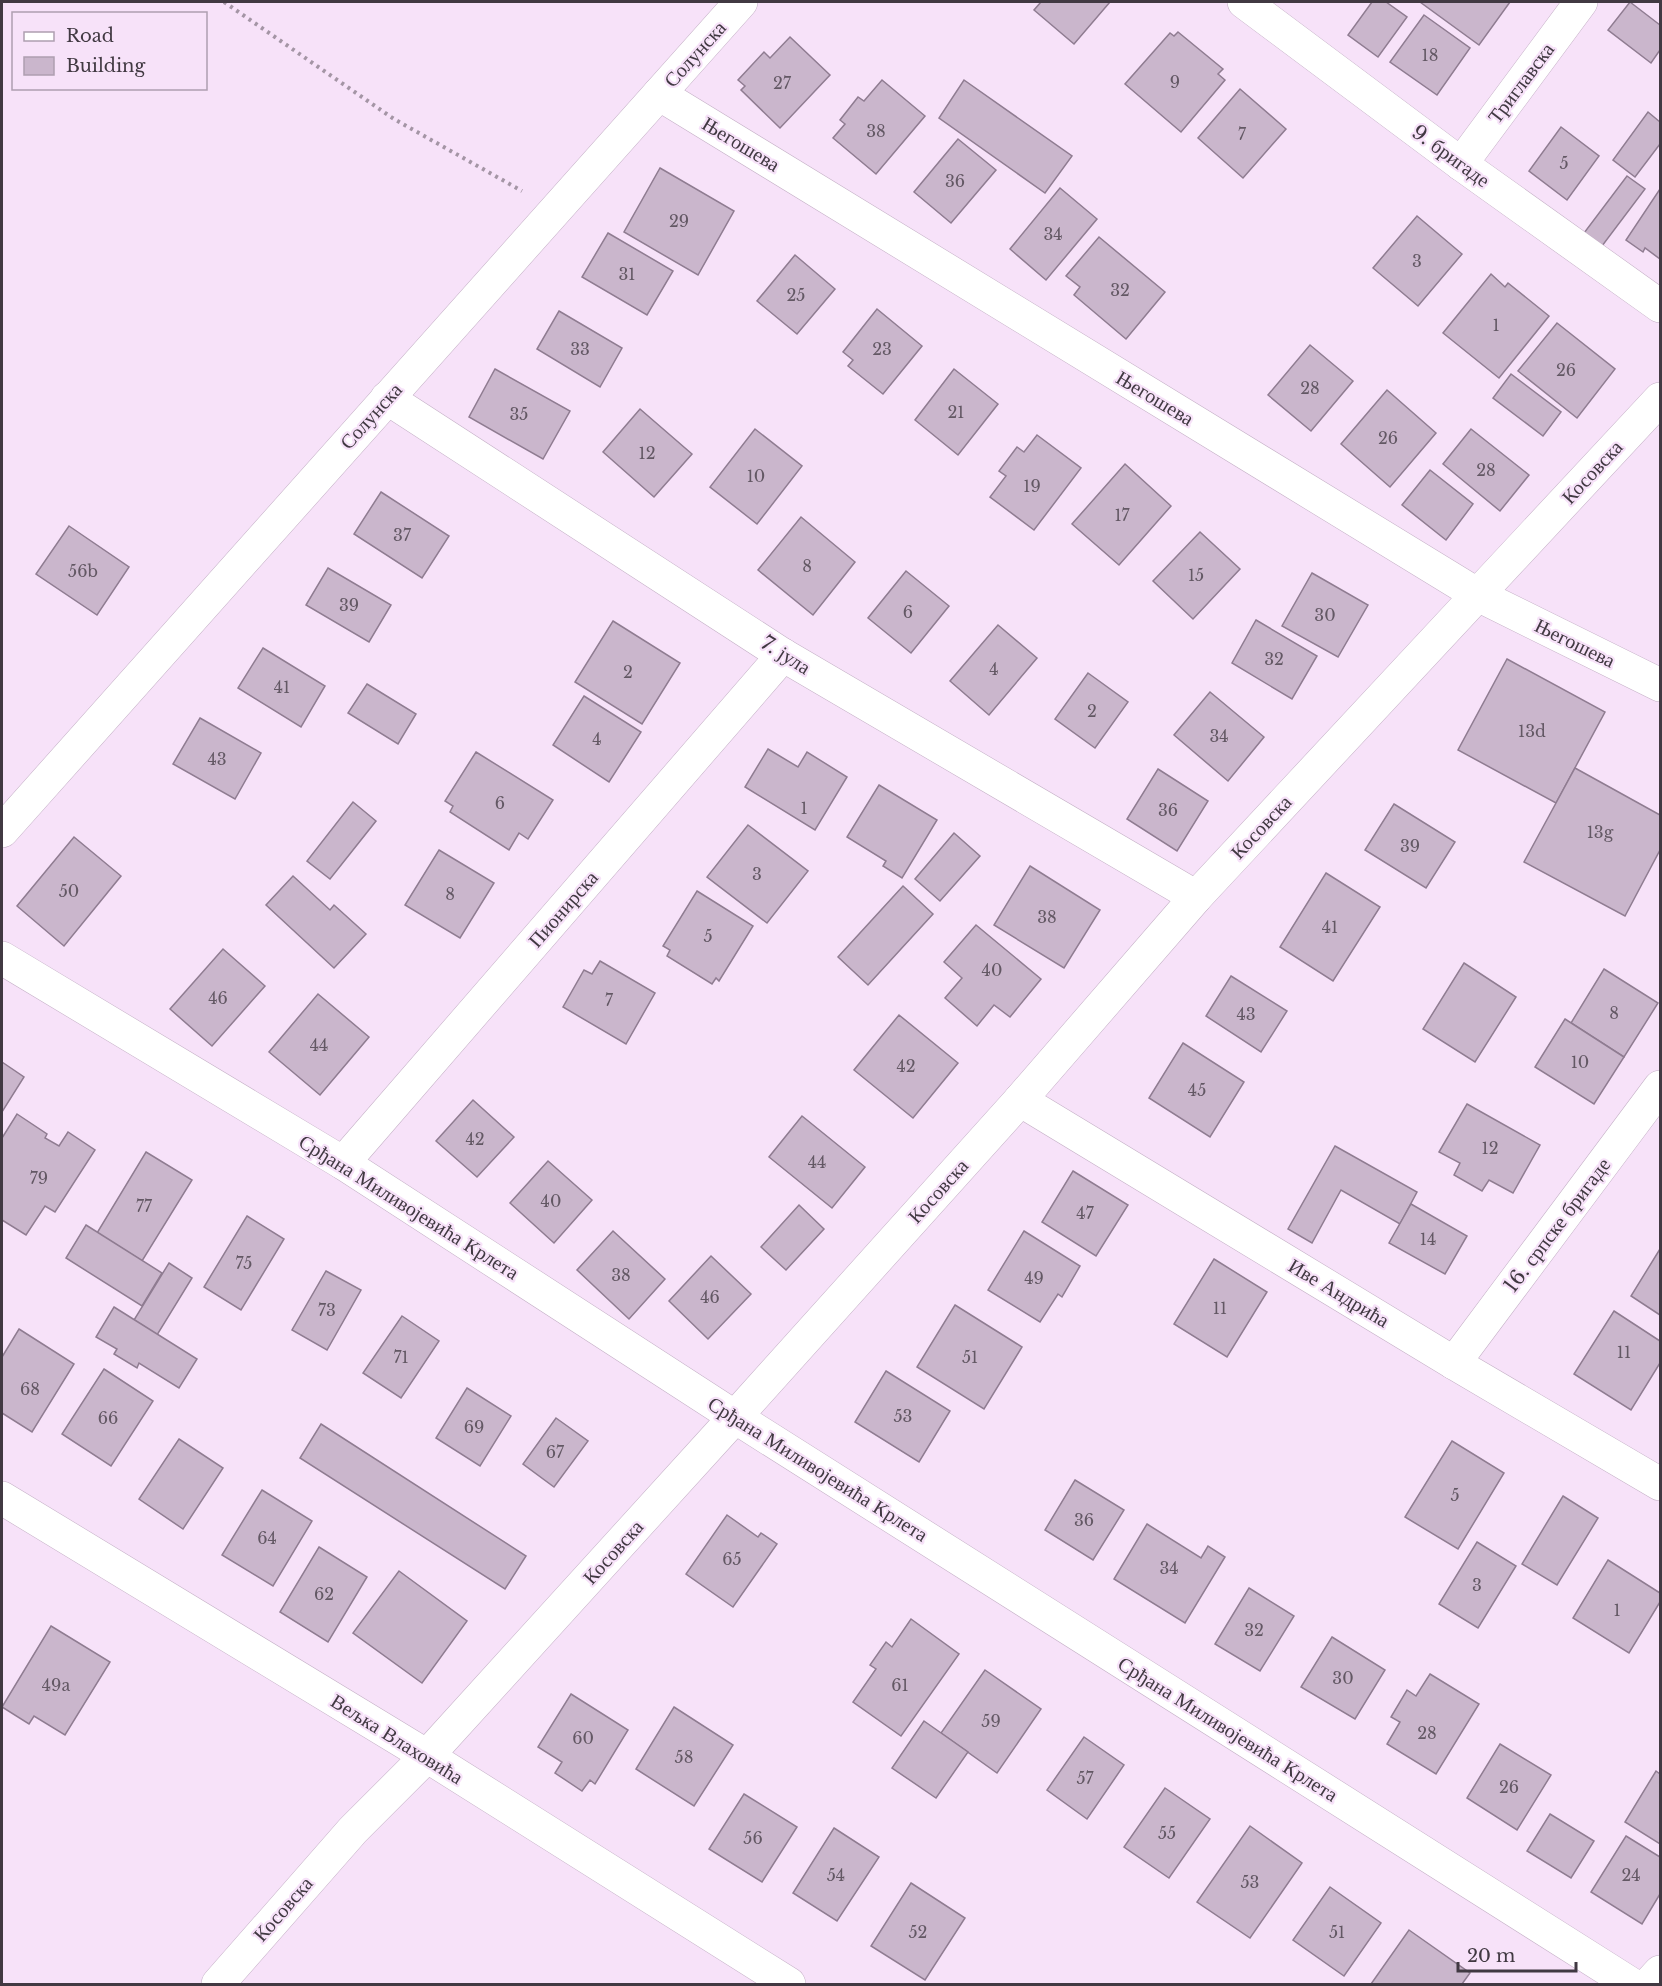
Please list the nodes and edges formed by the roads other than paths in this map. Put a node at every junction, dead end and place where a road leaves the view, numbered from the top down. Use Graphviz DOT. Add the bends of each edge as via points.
graph roads {
  1 [pos="741,2"];
  2 [pos="1244,2"];
  3 [pos="1581,2"];
  4 [pos="659,94"];
  5 [pos="1461,164"];
  6 [pos="1660,306"];
  7 [pos="387,398"];
  8 [pos="1660,399"];
  9 [pos="1478,595"];
  10 [pos="783,655"];
  11 [pos="1660,685"];
  12 [pos="2,831"];
  13 [pos="1196,897"];
  14 [pos="2,958"];
  15 [pos="1660,1086"];
  16 [pos="1020,1100"];
  17 [pos="343,1163"];
  18 [pos="1454,1363"];
  19 [pos="735,1417"];
  20 [pos="1660,1484"];
  21 [pos="2,1498"];
  22 [pos="427,1756"];
  23 [pos="1660,1972"];
  24 [pos="218,1984"];
  25 [pos="789,1984"];
  26 [pos="1632,1984"];
  27 [pos="1649,1984"];
  1 -- 4 [label="street, Солунска"];
  2 -- 5 [label="street, 9. бригаде"];
  3 -- 5 [label="street, Триглавска"];
  4 -- 7 [label="street, Солунска"];
  4 -- 9 [label="street, Његошева"];
  5 -- 6 [label="street, 9. бригаде"];
  7 -- 10 [label="street, 7. јула"];
  7 -- 12 [label="street, Солунска"];
  8 -- 9 [label="street, Косовска"];
  9 -- 11 [label="street, Његошева"];
  9 -- 13 [label="street, Косовска"];
  10 -- 13 [label="street, 7. јула"];
  10 -- 17 [label="street, Пионирска"];
  13 -- 16 [label="street, Косовска"];
  14 -- 17 [label="street, Срђана Миливојевића Крлета"];
  15 -- 18 [label="street, 16. српске бригаде"];
  16 -- 18 [label="street, Иве Андрића"];
  16 -- 19 [label="street, Косовска"];
  17 -- 19 [label="street, Срђана Миливојевића Крлета"];
  18 -- 20 [label="street, Иве Андрића"];
  19 -- 22 [label="street, Косовска"];
  19 -- 26 [label="street, Срђана Миливојевића Крлета"];
  21 -- 22 [label="street, Вељка Влаховића"];
  22 -- 24 [label="street, Косовска" via="345,1838"];
  22 -- 25 [label="street, Вељка Влаховића"];
  23 -- 27 [label="street"];
}
